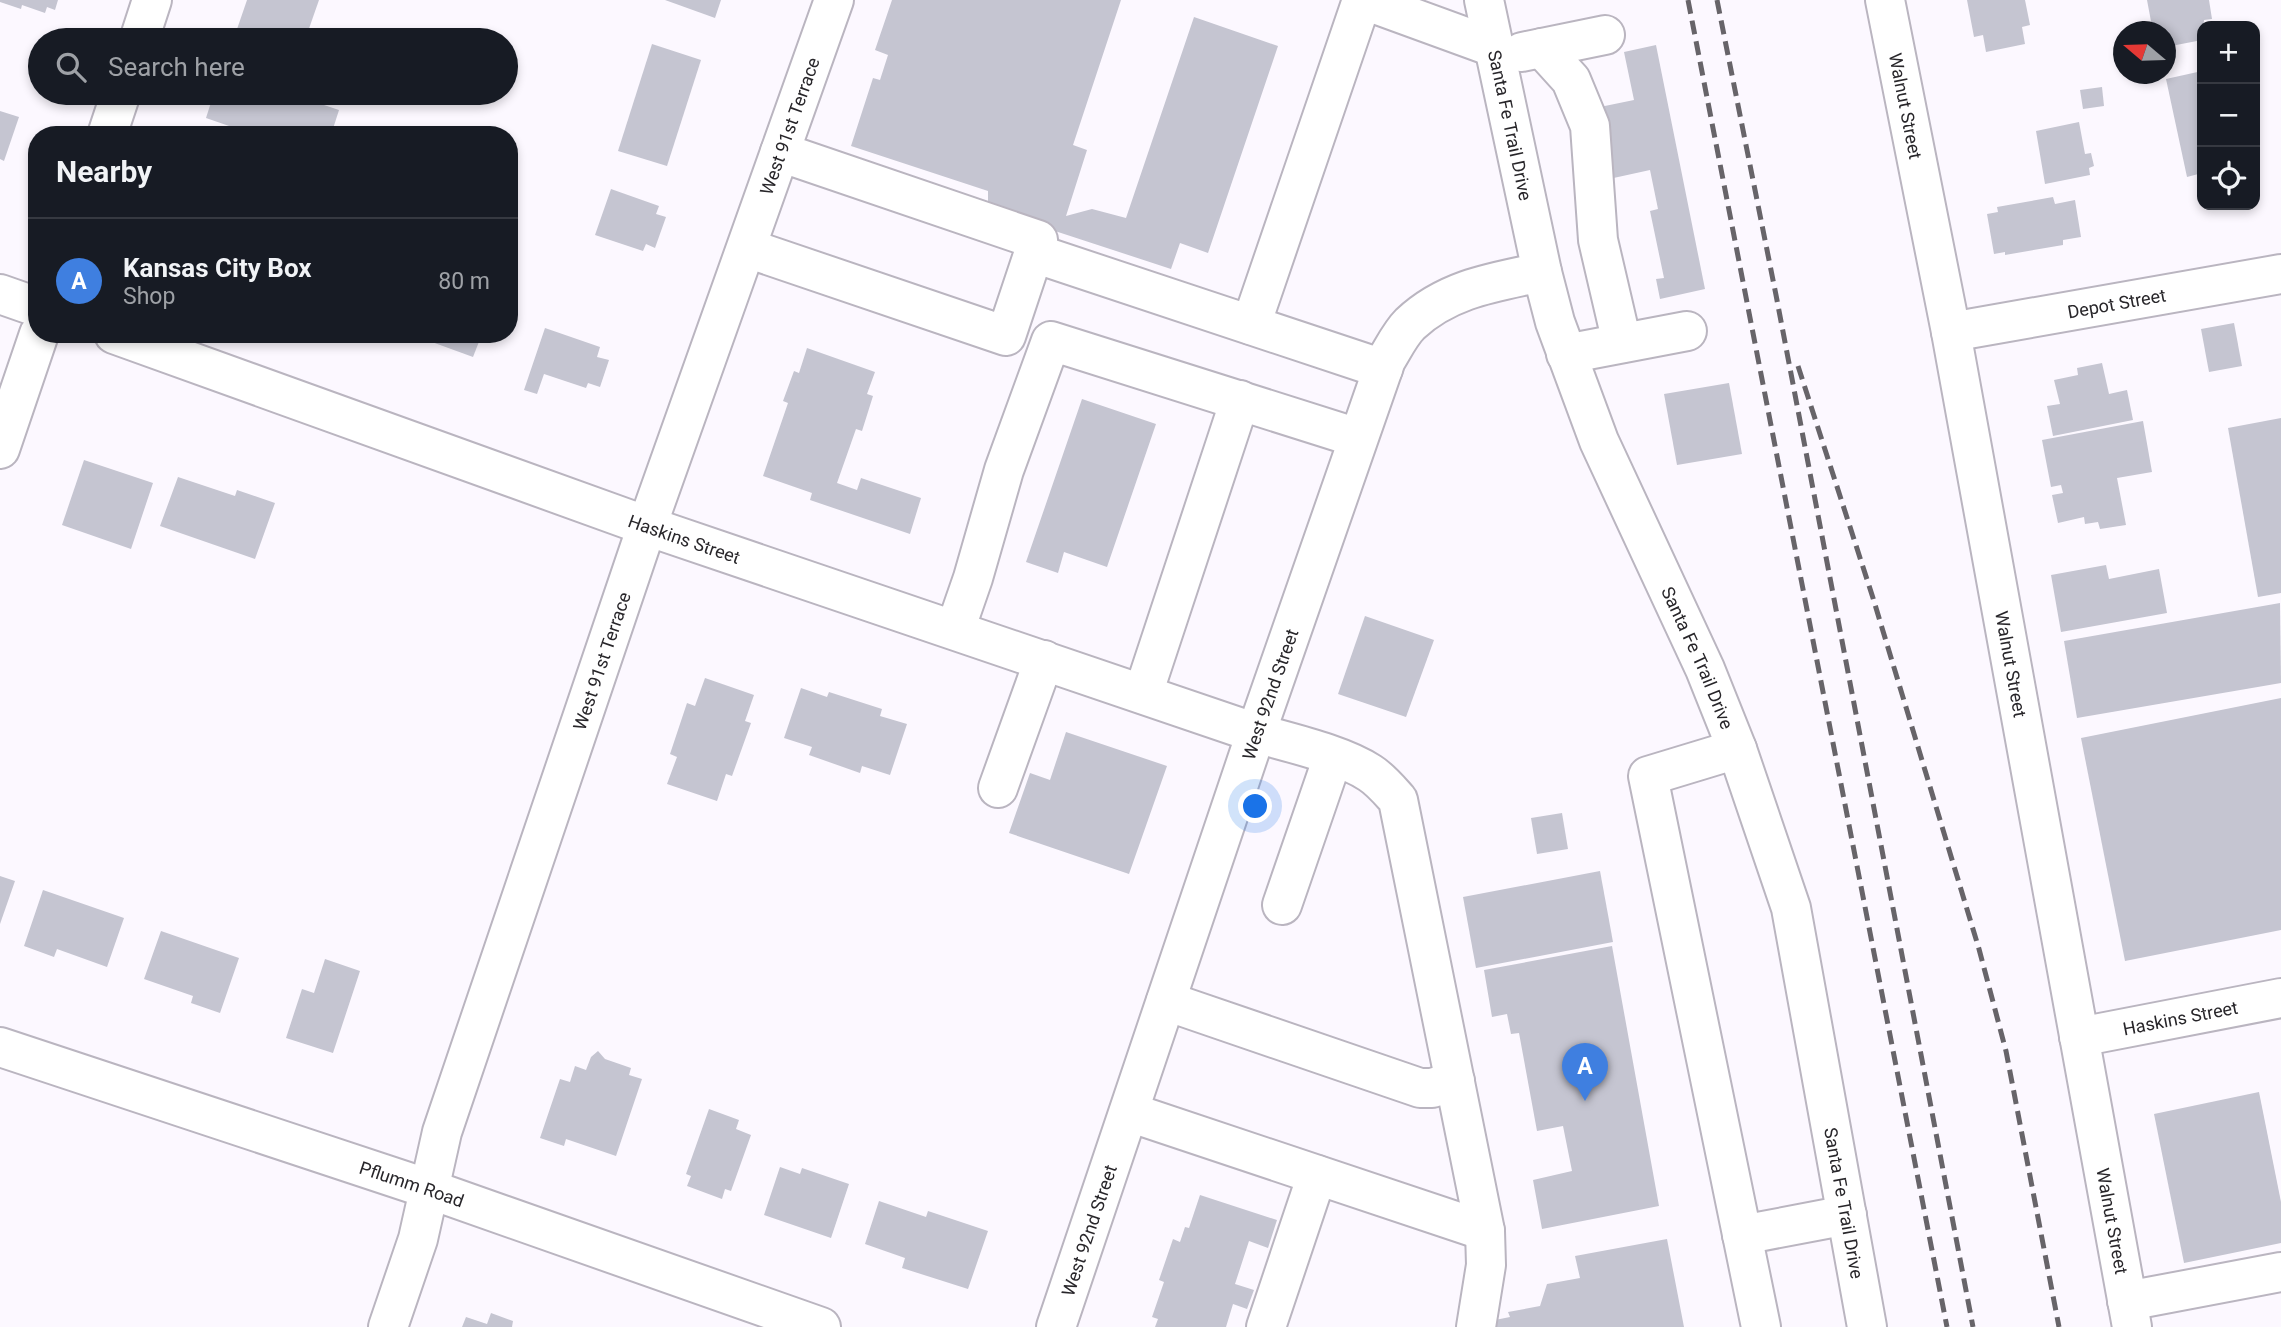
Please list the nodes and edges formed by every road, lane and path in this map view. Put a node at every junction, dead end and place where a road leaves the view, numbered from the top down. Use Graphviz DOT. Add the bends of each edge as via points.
graph roads {
  1 [pos="152,0"];
  2 [pos="834,0"];
  3 [pos="1363,0"];
  4 [pos="1485,0"];
  5 [pos="1885,0"];
  6 [pos="143,28"];
  7 [pos="1605,35"];
  8 [pos="1542,48"];
  9 [pos="1495,52"];
  10 [pos="117,105"];
  11 [pos="110,126"];
  12 [pos="780,152"];
  13 [pos="747,248"];
  14 [pos="1034,253"];
  15 [pos="1542,272"];
  16 [pos="2281,274"];
  17 [pos="0,295"];
  18 [pos="28,304"];
  19 [pos="1251,325"];
  20 [pos="1687,331"];
  21 [pos="1951,332"];
  22 [pos="36,343"];
  23 [pos="139,343"];
  24 [pos="1622,343"];
  25 [pos="1566,354"];
  26 [pos="1383,369"];
  27 [pos="1240,400"];
  28 [pos="1358,438"];
  29 [pos="0,449"];
  30 [pos="648,526"];
  31 [pos="955,630"];
  32 [pos="1044,660"];
  33 [pos="1143,694"];
  34 [pos="1256,733"];
  35 [pos="1737,749"];
  36 [pos="1333,757"];
  37 [pos="998,788"];
  38 [pos="1282,905"];
  39 [pos="2281,998"];
  40 [pos="1166,1001"];
  41 [pos="2079,1037"];
  42 [pos="0,1047"];
  43 [pos="1455,1081"];
  44 [pos="1129,1112"];
  45 [pos="1317,1175"];
  46 [pos="429,1189"];
  47 [pos="1847,1215"];
  48 [pos="1485,1231"];
  49 [pos="1742,1235"];
  50 [pos="2281,1272"];
  51 [pos="2129,1314"];
  52 [pos="388,1327"];
  53 [pos="821,1327"];
  54 [pos="1056,1327"];
  55 [pos="1266,1327"];
  56 [pos="1476,1327"];
  57 [pos="1761,1327"];
  58 [pos="1867,1327"];
  1 -- 6 [label="street"];
  2 -- 12 [label="street, West 91st Terrace"];
  3 -- 9 [label="street"];
  3 -- 19 [label="street"];
  4 -- 9 [label="street, Santa Fe Trail Drive"];
  5 -- 21 [label="street, Walnut Street"];
  7 -- 8 [label="street"];
  8 -- 9 [label="street"];
  8 -- 24 [label="street" via="1572,80 1590,126 1598,240"];
  9 -- 15 [label="street, Santa Fe Trail Drive"];
  10 -- 11 [label="street"];
  12 -- 13 [label="street, West 91st Terrace"];
  12 -- 14 [label="street" via="1038,240"];
  13 -- 14 [label="street" via="1006,337"];
  13 -- 30 [label="street, West 91st Terrace"];
  14 -- 19 [label="street"];
  15 -- 25 [label="street, Santa Fe Trail Drive"];
  15 -- 26 [label="street, West 92nd Street" via="1471,287 1436,303 1408,326"];
  16 -- 21 [label="street, Depot Street"];
  17 -- 18 [label="street"];
  19 -- 26 [label="street"];
  20 -- 24 [label="street"];
  21 -- 41 [label="street, Walnut Street"];
  22 -- 29 [label="street"];
  23 -- 30 [label="street, Haskins Street"];
  24 -- 25 [label="street"];
  25 -- 35 [label="street, Santa Fe Trail Drive" via="1599,441 1684,622"];
  26 -- 28 [label="street, West 92nd Street"];
  27 -- 28 [label="street"];
  27 -- 31 [label="street" via="1051,341 1004,470"];
  27 -- 33 [label="street"];
  28 -- 34 [label="street, West 92nd Street"];
  30 -- 31 [label="street, Haskins Street"];
  30 -- 46 [label="street, West 91st Terrace" via="442,1132"];
  31 -- 32 [label="street, Haskins Street"];
  32 -- 33 [label="street, Haskins Street"];
  32 -- 37 [label="street"];
  33 -- 34 [label="street, Haskins Street"];
  34 -- 36 [label="street, Haskins Street"];
  34 -- 40 [label="street, West 92nd Street"];
  35 -- 47 [label="street, Santa Fe Trail Drive" via="1791,908"];
  35 -- 49 [label="street" via="1648,776"];
  36 -- 38 [label="street"];
  36 -- 43 [label="street, Haskins Street" via="1368,771 1398,800"];
  39 -- 41 [label="street, Haskins Street"];
  40 -- 43 [label="street" via="1420,1088"];
  40 -- 44 [label="street, West 92nd Street"];
  41 -- 51 [label="street, Walnut Street"];
  42 -- 46 [label="street, Pflumm Road"];
  43 -- 48 [label="street, Haskins Street"];
  44 -- 45 [label="street"];
  44 -- 54 [label="street, West 92nd Street"];
  45 -- 48 [label="street"];
  45 -- 55 [label="street"];
  46 -- 52 [label="street, West 91st Terrace" via="418,1239"];
  46 -- 53 [label="street, Pflumm Road"];
  47 -- 49 [label="street"];
  47 -- 58 [label="street, Santa Fe Trail Drive"];
  48 -- 56 [label="street, Haskins Street" via="1486,1265"];
  49 -- 57 [label="street"];
  50 -- 51 [label="street"];
}
